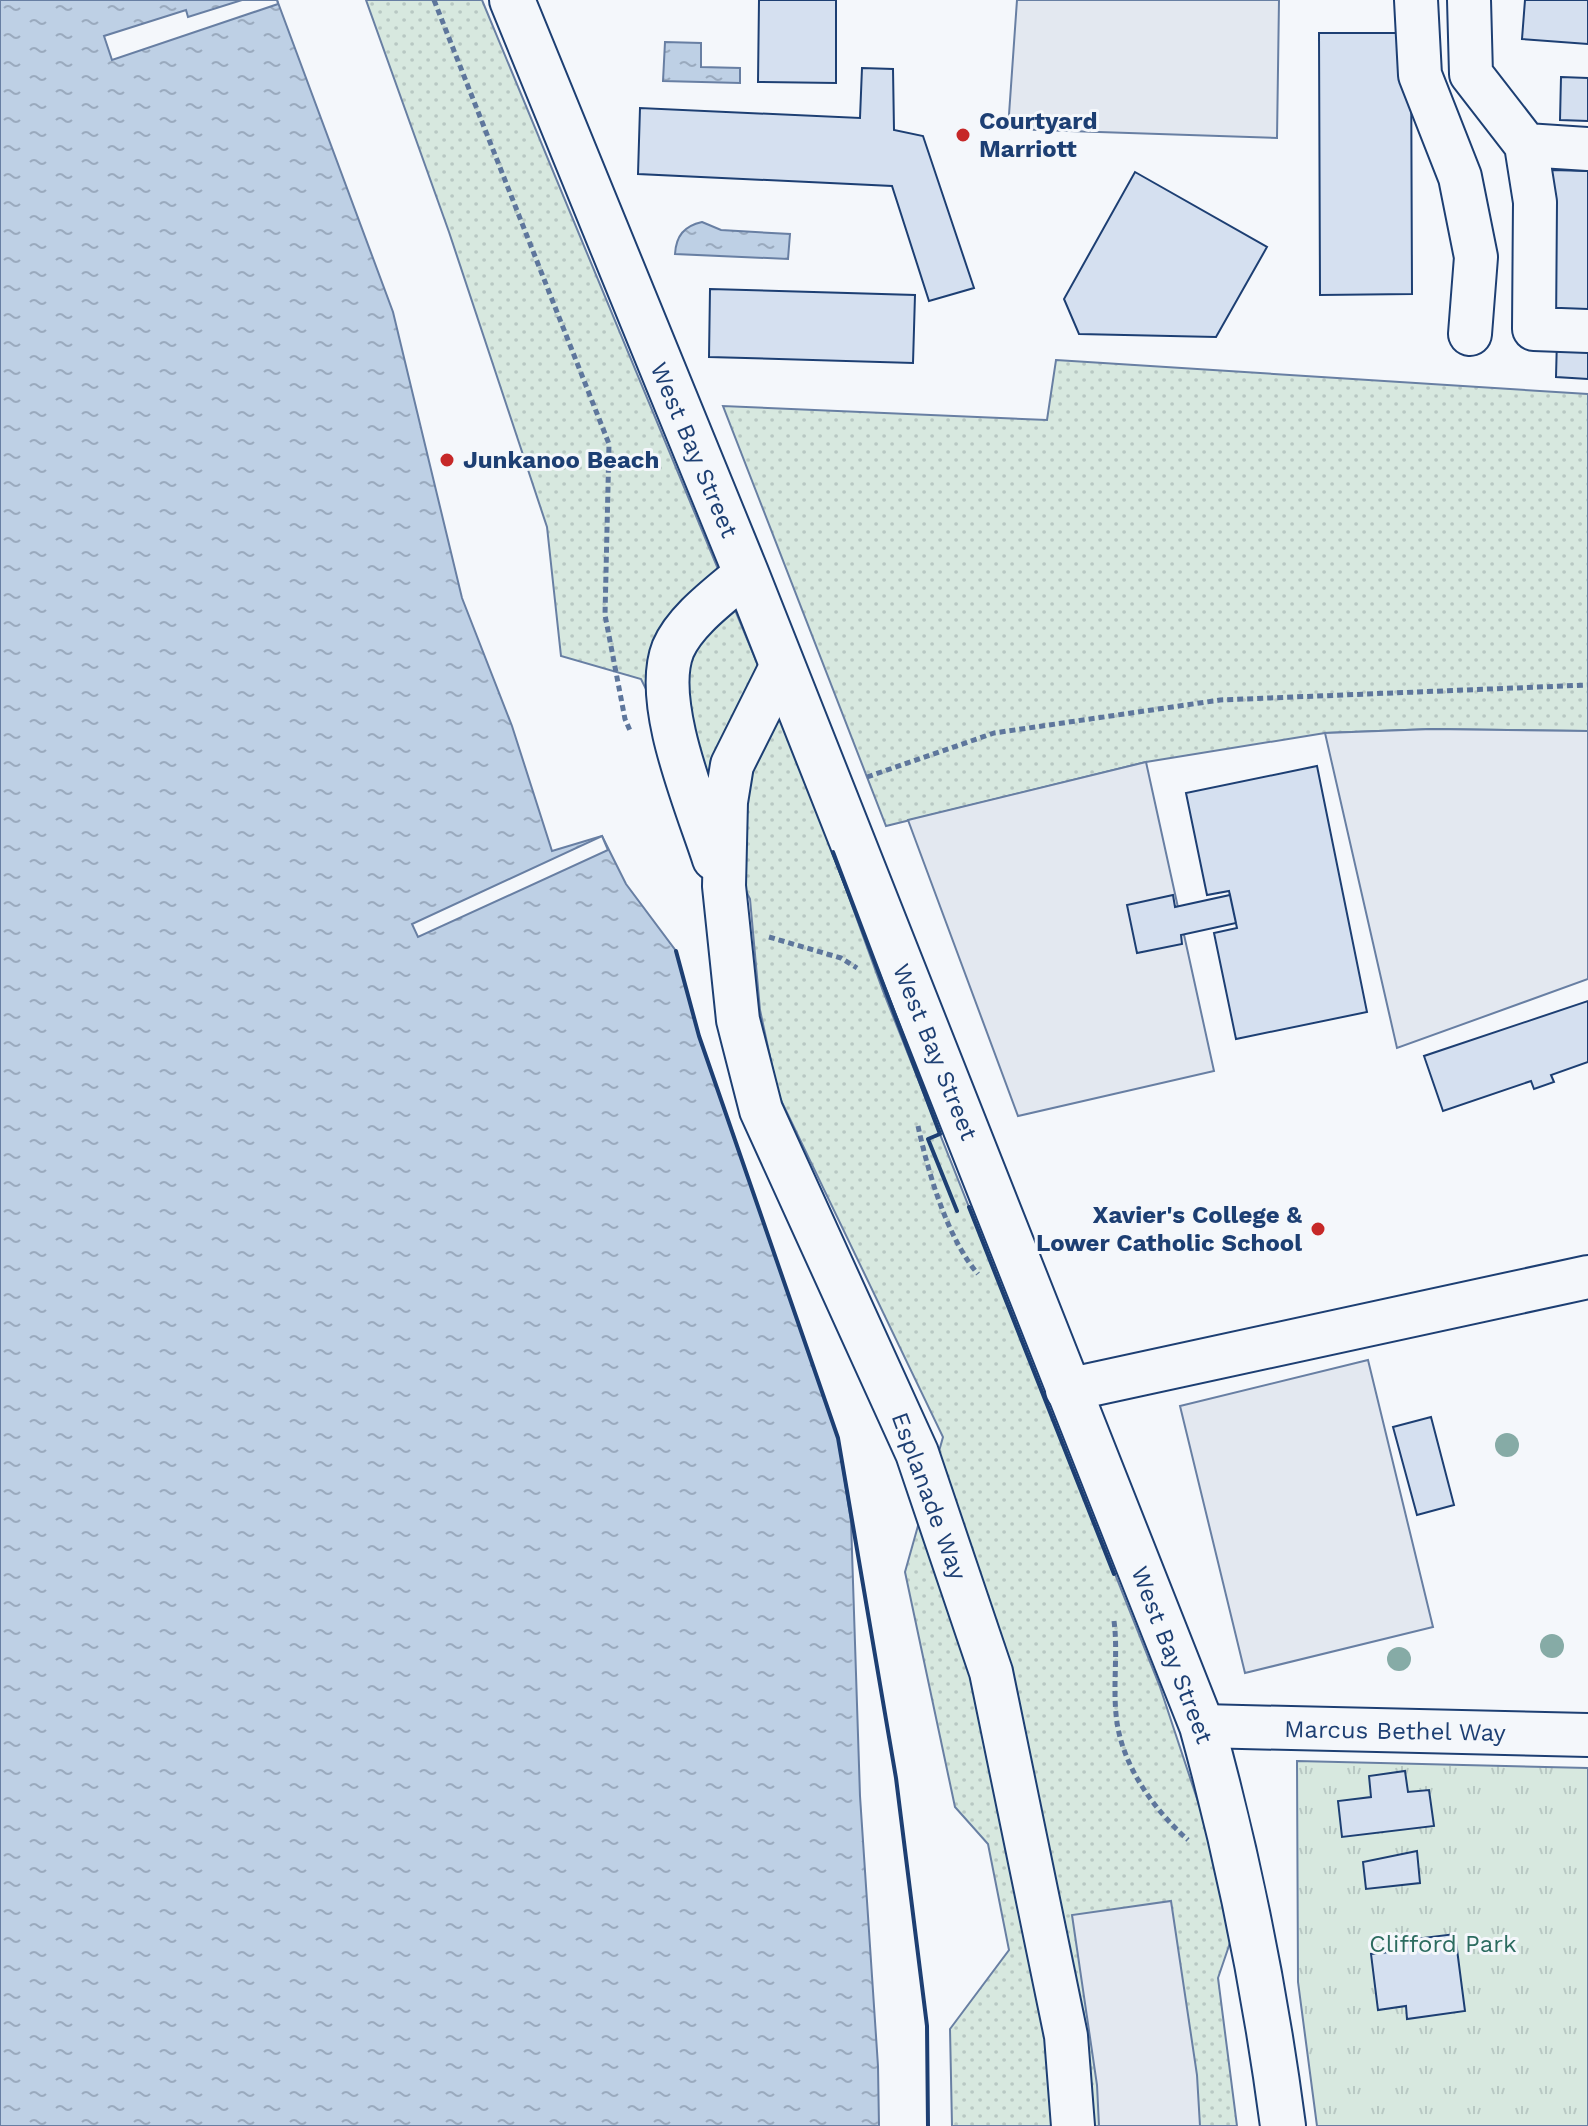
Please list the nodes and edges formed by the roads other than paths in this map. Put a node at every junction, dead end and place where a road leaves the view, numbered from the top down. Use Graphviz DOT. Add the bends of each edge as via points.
graph roads {
  1 [pos="512,0"];
  2 [pos="1416,0"];
  3 [pos="1469,0"];
  4 [pos="1526,145"];
  5 [pos="1588,149"];
  6 [pos="1588,331"];
  7 [pos="1470,334"];
  8 [pos="746,573"];
  9 [pos="782,665"];
  10 [pos="726,905"];
  11 [pos="1588,1277"];
  12 [pos="1067,1390"];
  13 [pos="1202,1726"];
  14 [pos="1588,1735"];
  15 [pos="1073,2126"];
  16 [pos="1283,2126"];
  1 -- 8 [label="highway, West Bay Street"];
  2 -- 7 [label="street" via="1420,75 1460,177 1476,257"];
  3 -- 4 [label="street" via="1471,74"];
  4 -- 5 [label="street"];
  4 -- 6 [label="street" via="1535,202 1534,329"];
  8 -- 9 [label="highway, West Bay Street"];
  8 -- 10 [label="street, Esplanade Way" via="698,616 673,649 668,692 673,728"];
  9 -- 10 [label="street, Esplanade Way" via="732,765 726,802"];
  9 -- 12 [label="highway, West Bay Street"];
  10 -- 15 [label="street, Esplanade Way" via="738,1020 761,1110 917,1453 991,1672 1066,2036"];
  11 -- 12 [label="street"];
  12 -- 13 [label="highway, West Bay Street"];
  13 -- 14 [label="street, Marcus Bethel Way"];
  13 -- 16 [label="highway, West Bay Street" via="1239,1863 1266,1998"];
}
